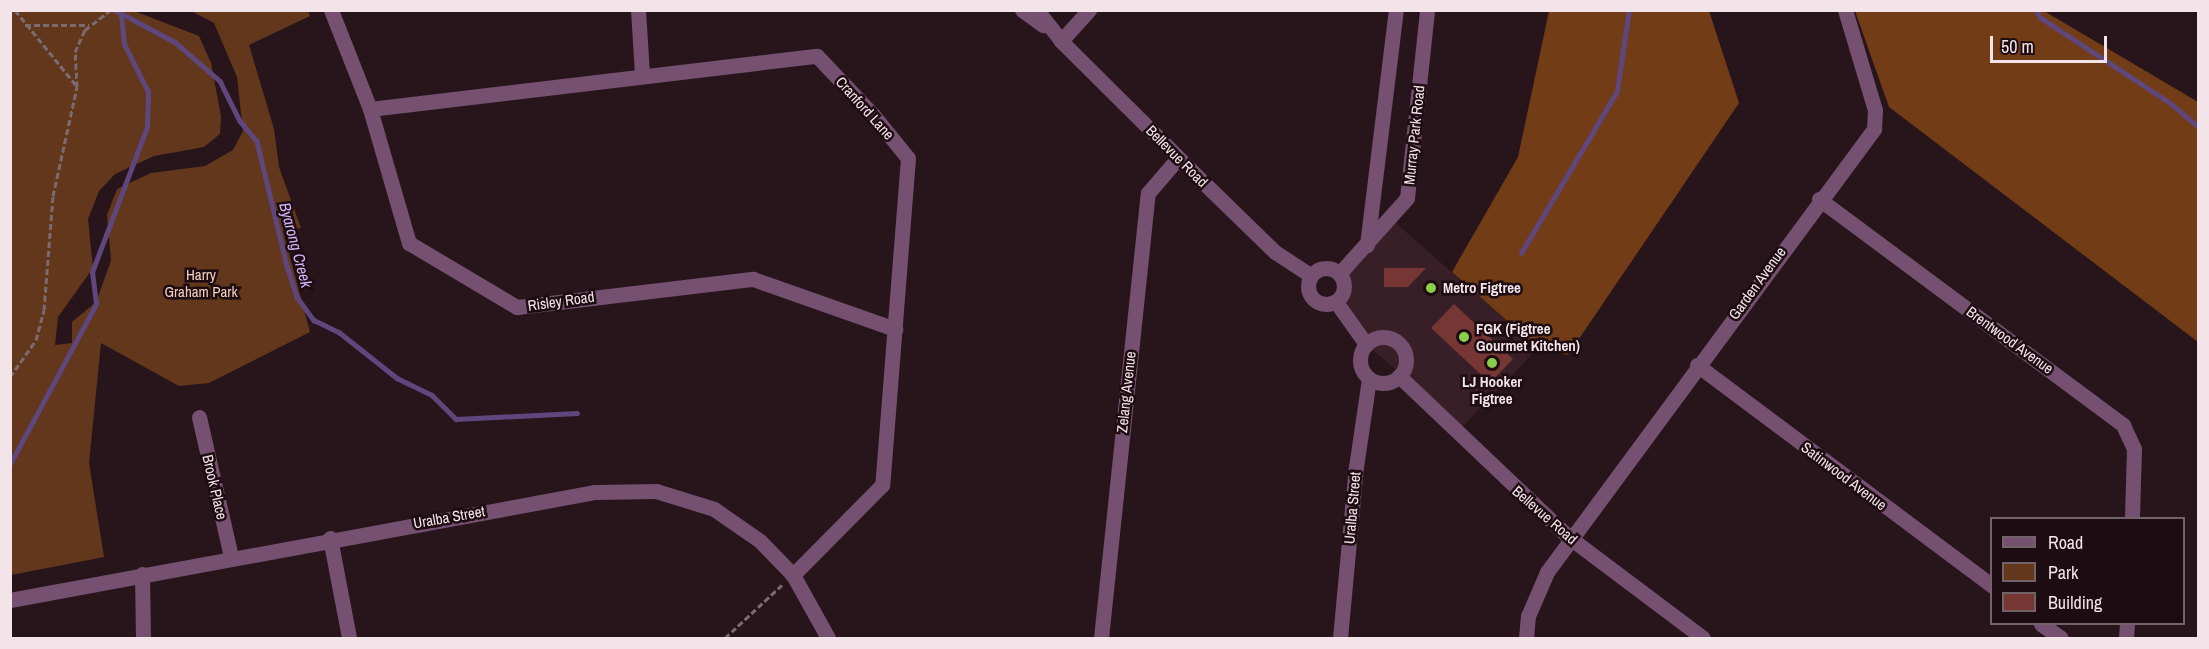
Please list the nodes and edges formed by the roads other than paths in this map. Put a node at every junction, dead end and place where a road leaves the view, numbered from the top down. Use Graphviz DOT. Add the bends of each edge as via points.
graph roads {
  1 [pos="331,10"];
  2 [pos="638,10"];
  3 [pos="1022,10"];
  4 [pos="1037,10"];
  5 [pos="1089,10"];
  6 [pos="1396,10"];
  7 [pos="1427,10"];
  8 [pos="1845,10"];
  9 [pos="1056,35"];
  10 [pos="642,74"];
  11 [pos="370,109"];
  12 [pos="1178,158"];
  13 [pos="1819,199"];
  14 [pos="1367,245"];
  15 [pos="1339,274"];
  16 [pos="1310,275"];
  17 [pos="1336,302"];
  18 [pos="895,329"];
  19 [pos="1366,344"];
  20 [pos="1697,365"];
  21 [pos="1399,376"];
  22 [pos="1369,379"];
  23 [pos="200,417"];
  24 [pos="2132,517"];
  25 [pos="330,538"];
  26 [pos="1570,538"];
  27 [pos="231,556"];
  28 [pos="142,574"];
  29 [pos="793,575"];
  30 [pos="1990,585"];
  31 [pos="10,600"];
  32 [pos="2042,625"];
  33 [pos="143,639"];
  34 [pos="349,639"];
  35 [pos="828,639"];
  36 [pos="1101,639"];
  37 [pos="1340,639"];
  38 [pos="1526,639"];
  39 [pos="1703,639"];
  40 [pos="2061,639"];
  1 -- 11 [label="street, Risley Road"];
  2 -- 10 [label="street"];
  3 -- 9 [label="street, Bellevue Road"];
  4 -- 9 [label="street, Bellevue Road"];
  5 -- 9 [label="street"];
  6 -- 14 [label="street"];
  7 -- 14 [label="street, Murray Park Road" via="1407,198"];
  8 -- 13 [label="street, Garden Avenue" via="1876,119 1874,129"];
  9 -- 12 [label="street, Bellevue Road"];
  10 -- 11 [label="street, Cranford Lane"];
  10 -- 18 [label="street, Cranford Lane" via="817,56 908,158"];
  11 -- 18 [label="street, Risley Road" via="409,243 518,308 753,279"];
  12 -- 16 [label="street, Bellevue Road" via="1275,252"];
  12 -- 36 [label="street, Zelang Avenue" via="1148,193"];
  13 -- 20 [label="street, Garden Avenue"];
  13 -- 24 [label="street, Brentwood Avenue" via="2123,425 2134,449"];
  14 -- 15 [label="street, Murray Park Road"];
  15 -- 16 [label="street" via="1326,269"];
  15 -- 17 [label="street" via="1344,289"];
  16 -- 17 [label="street" via="1308,288 1316,302"];
  17 -- 19 [label="street"];
  18 -- 29 [label="street, Cranford Lane" via="882,485"];
  19 -- 21 [label="street" via="1380,337 1395,341 1406,362"];
  19 -- 22 [label="street" via="1359,359"];
  20 -- 26 [label="street, Garden Avenue"];
  20 -- 30 [label="street, Satinwood Avenue"];
  21 -- 22 [label="street" via="1384,383"];
  21 -- 26 [label="street, Bellevue Road"];
  22 -- 37 [label="street, Uralba Street" via="1356,467"];
  23 -- 27 [label="street, Brook Place"];
  25 -- 27 [label="street, Uralba Street"];
  25 -- 29 [label="street, Uralba Street" via="595,492 656,491 714,508 760,541"];
  25 -- 34 [label="street"];
  26 -- 38 [label="street, Garden Avenue" via="1536,594"];
  26 -- 39 [label="street, Bellevue Road"];
  27 -- 28 [label="street, Uralba Street"];
  28 -- 31 [label="street, Uralba Street"];
  28 -- 33 [label="street"];
  29 -- 35 [label="street, Uralba Street"];
  32 -- 40 [label="street"];
}
